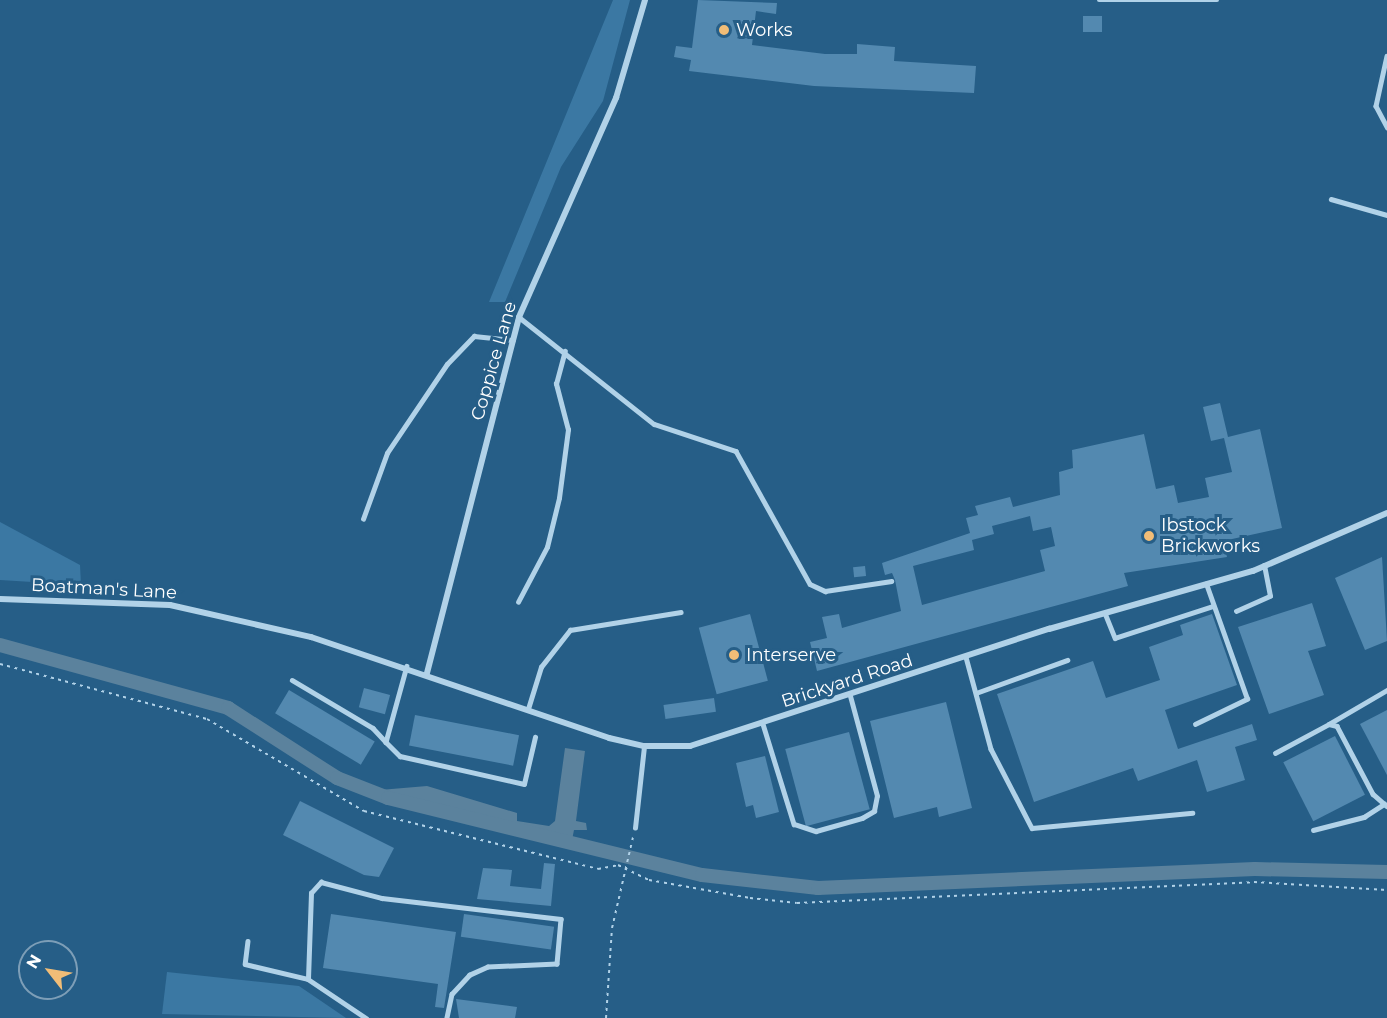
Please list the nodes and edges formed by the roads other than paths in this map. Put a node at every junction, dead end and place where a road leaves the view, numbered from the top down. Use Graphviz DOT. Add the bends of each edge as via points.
graph roads {
  1 [pos="645,0"];
  2 [pos="1099,0"];
  3 [pos="1216,0"];
  4 [pos="1387,56"];
  5 [pos="1387,127"];
  6 [pos="1330,199"];
  7 [pos="1387,215"];
  8 [pos="519,317"];
  9 [pos="513,340"];
  10 [pos="565,351"];
  11 [pos="1387,513"];
  12 [pos="363,519"];
  13 [pos="1264,566"];
  14 [pos="891,581"];
  15 [pos="1206,584"];
  16 [pos="0,599"];
  17 [pos="518,602"];
  18 [pos="1213,606"];
  19 [pos="1236,611"];
  20 [pos="681,612"];
  21 [pos="1106,613"];
  22 [pos="310,637"];
  23 [pos="966,657"];
  24 [pos="1067,660"];
  25 [pos="407,666"];
  26 [pos="428,673"];
  27 [pos="292,680"];
  28 [pos="1387,690"];
  29 [pos="976,693"];
  30 [pos="850,696"];
  31 [pos="528,709"];
  32 [pos="1195,723"];
  33 [pos="763,724"];
  34 [pos="1329,724"];
  35 [pos="536,737"];
  36 [pos="386,742"];
  37 [pos="645,746"];
  38 [pos="1275,753"];
  39 [pos="1385,805"];
  40 [pos="1192,813"];
  41 [pos="635,828"];
  42 [pos="1313,830"];
  43 [pos="248,941"];
  44 [pos="308,980"];
  45 [pos="366,1018"];
  46 [pos="447,1018"];
  1 -- 8 [label="street, Coppice Lane" via="616,98"];
  2 -- 3 [label="lane"];
  4 -- 5 [label="lane" via="1376,106"];
  6 -- 7 [label="lane"];
  8 -- 9 [label="street, Coppice Lane"];
  8 -- 10 [label="lane"];
  9 -- 12 [label="lane" via="474,336 447,364 387,453"];
  9 -- 26 [label="street, Coppice Lane"];
  10 -- 14 [label="lane" via="654,424 736,451 810,584 825,591"];
  10 -- 17 [label="lane" via="556,384 568,430 559,498 547,547"];
  11 -- 13 [label="street, Brickyard Road"];
  13 -- 15 [label="street, Brickyard Road"];
  13 -- 19 [label="lane" via="1270,596"];
  15 -- 18 [label="lane"];
  15 -- 21 [label="street, Brickyard Road"];
  16 -- 22 [label="street, Boatman's Lane" via="170,605"];
  18 -- 21 [label="lane" via="1115,638"];
  18 -- 32 [label="lane" via="1247,699"];
  20 -- 31 [label="lane" via="570,630 547,655"];
  21 -- 23 [label="street, Brickyard Road"];
  22 -- 25 [label="street, Brickyard Road"];
  23 -- 29 [label="lane"];
  23 -- 30 [label="street, Brickyard Road"];
  24 -- 29 [label="lane"];
  25 -- 26 [label="street, Brickyard Road"];
  25 -- 36 [label="lane"];
  26 -- 31 [label="street, Brickyard Road"];
  27 -- 36 [label="lane" via="373,728"];
  28 -- 34 [label="lane"];
  29 -- 40 [label="lane" via="991,749 1032,828"];
  30 -- 33 [label="street, Brickyard Road"];
  30 -- 33 [label="lane" via="877,796 874,811 862,818 816,831 794,824"];
  31 -- 37 [label="street, Brickyard Road"];
  33 -- 37 [label="street, Brickyard Road" via="690,746"];
  34 -- 38 [label="lane"];
  34 -- 39 [label="lane" via="1337,726 1373,794"];
  35 -- 36 [label="lane" via="524,784 400,756"];
  37 -- 41 [label="lane"];
  39 -- 42 [label="lane" via="1364,817"];
  43 -- 44 [label="lane" via="245,964"];
  44 -- 45 [label="lane"];
  44 -- 46 [label="lane" via="311,894 321,882 382,898 561,920 557,964 488,967 470,975 452,994"];
}
